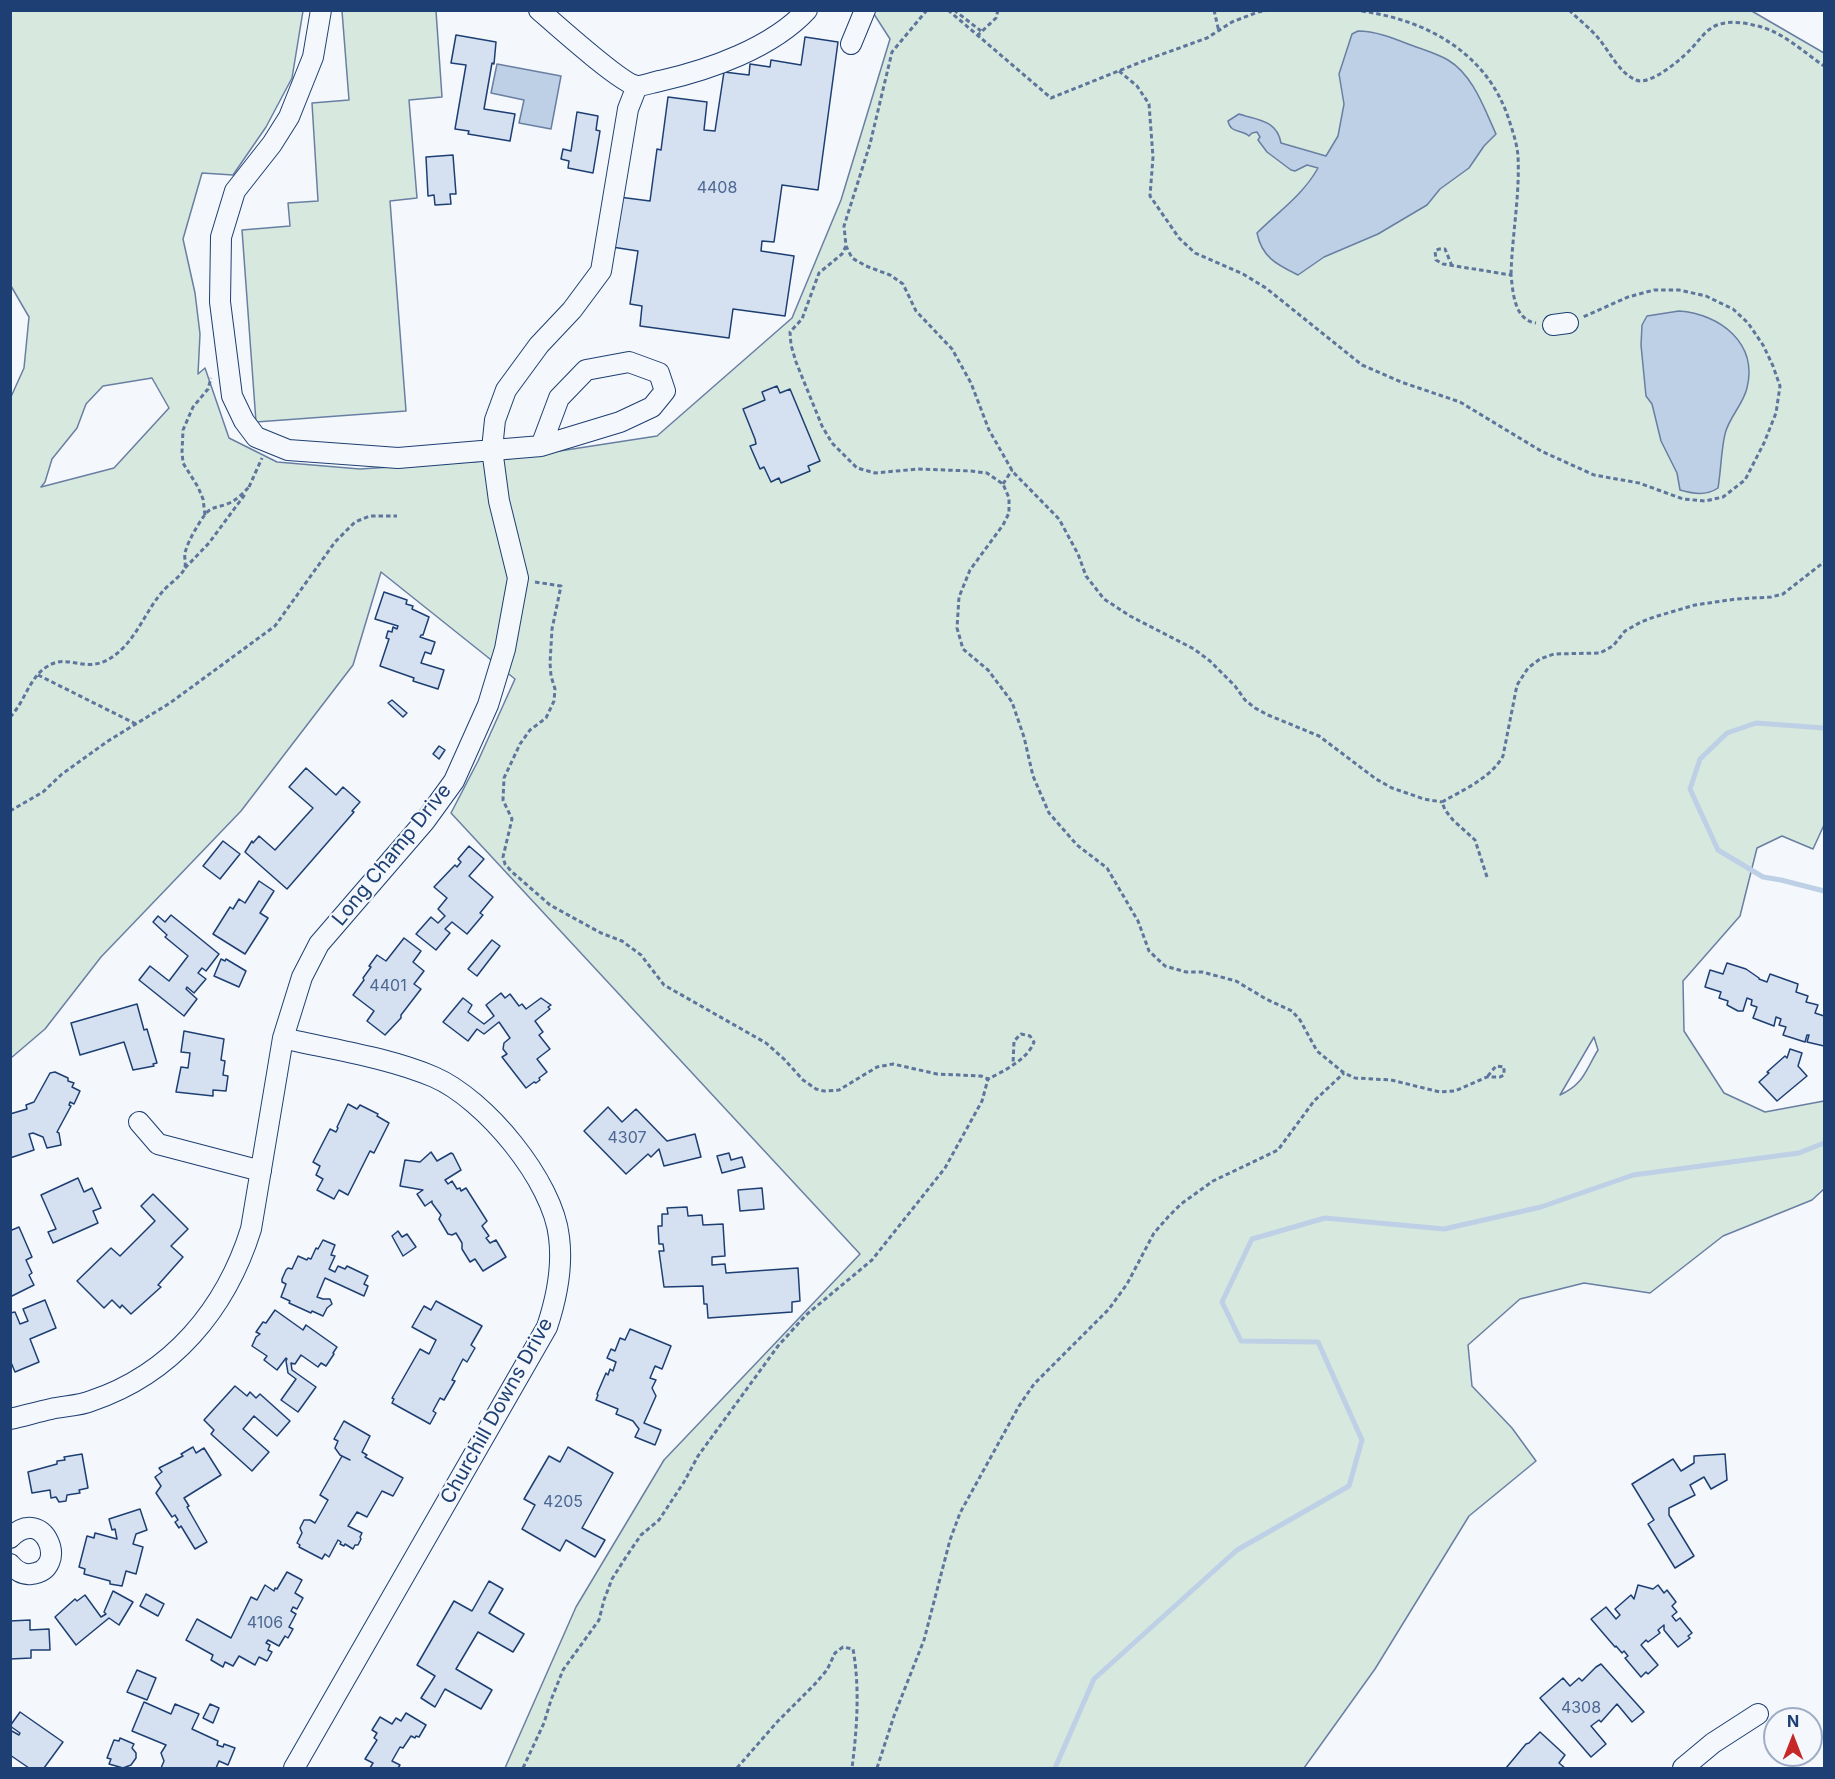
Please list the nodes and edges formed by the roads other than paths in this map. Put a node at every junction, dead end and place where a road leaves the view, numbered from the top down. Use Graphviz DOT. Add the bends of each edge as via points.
graph roads {
  1 [pos="321,10"];
  2 [pos="539,10"];
  3 [pos="807,10"];
  4 [pos="865,10"];
  5 [pos="851,44"];
  6 [pos="637,86"];
  7 [pos="541,446"];
  8 [pos="492,449"];
  9 [pos="283,1038"];
  10 [pos="139,1122"];
  11 [pos="261,1171"];
  12 [pos="10,1419"];
  13 [pos="10,1538"];
  14 [pos="10,1564"];
  15 [pos="1758,1714"];
  16 [pos="294,1768"];
  17 [pos="1683,1768"];
  1 -- 8 [label="street" via="313,57 289,117 234,191 221,237 220,302 231,396 256,437 288,450 398,458"];
  2 -- 6 [label="street" via="620,77"];
  3 -- 6 [label="street" via="776,37 749,51 676,77"];
  4 -- 5 [label="street"];
  6 -- 8 [label="street, Long Champ Drive" via="628,109 601,271 506,390 495,420"];
  7 -- 7 [label="street" via="620,422 652,407 665,391 659,373 629,362 586,370 559,398"];
  7 -- 8 [label="street"];
  8 -- 9 [label="street, Long Champ Drive" via="499,501 518,578 505,649 488,705 454,781 425,821 319,944 302,977"];
  9 -- 11 [label="street, Long Champ Drive"];
  9 -- 16 [label="street, Churchill Downs Drive" via="414,1069 461,1092 509,1138 541,1185 555,1217 560,1262 559,1285 547,1327"];
  10 -- 11 [label="street" via="158,1144"];
  11 -- 12 [label="street, Long Champ Drive" via="243,1254 215,1308 198,1329 159,1367 126,1387 90,1402"];
  13 -- 14 [label="street" via="17,1531 36,1529 51,1543 52,1553 49,1563 32,1574 21,1573"];
  15 -- 17 [label="street"];
}
